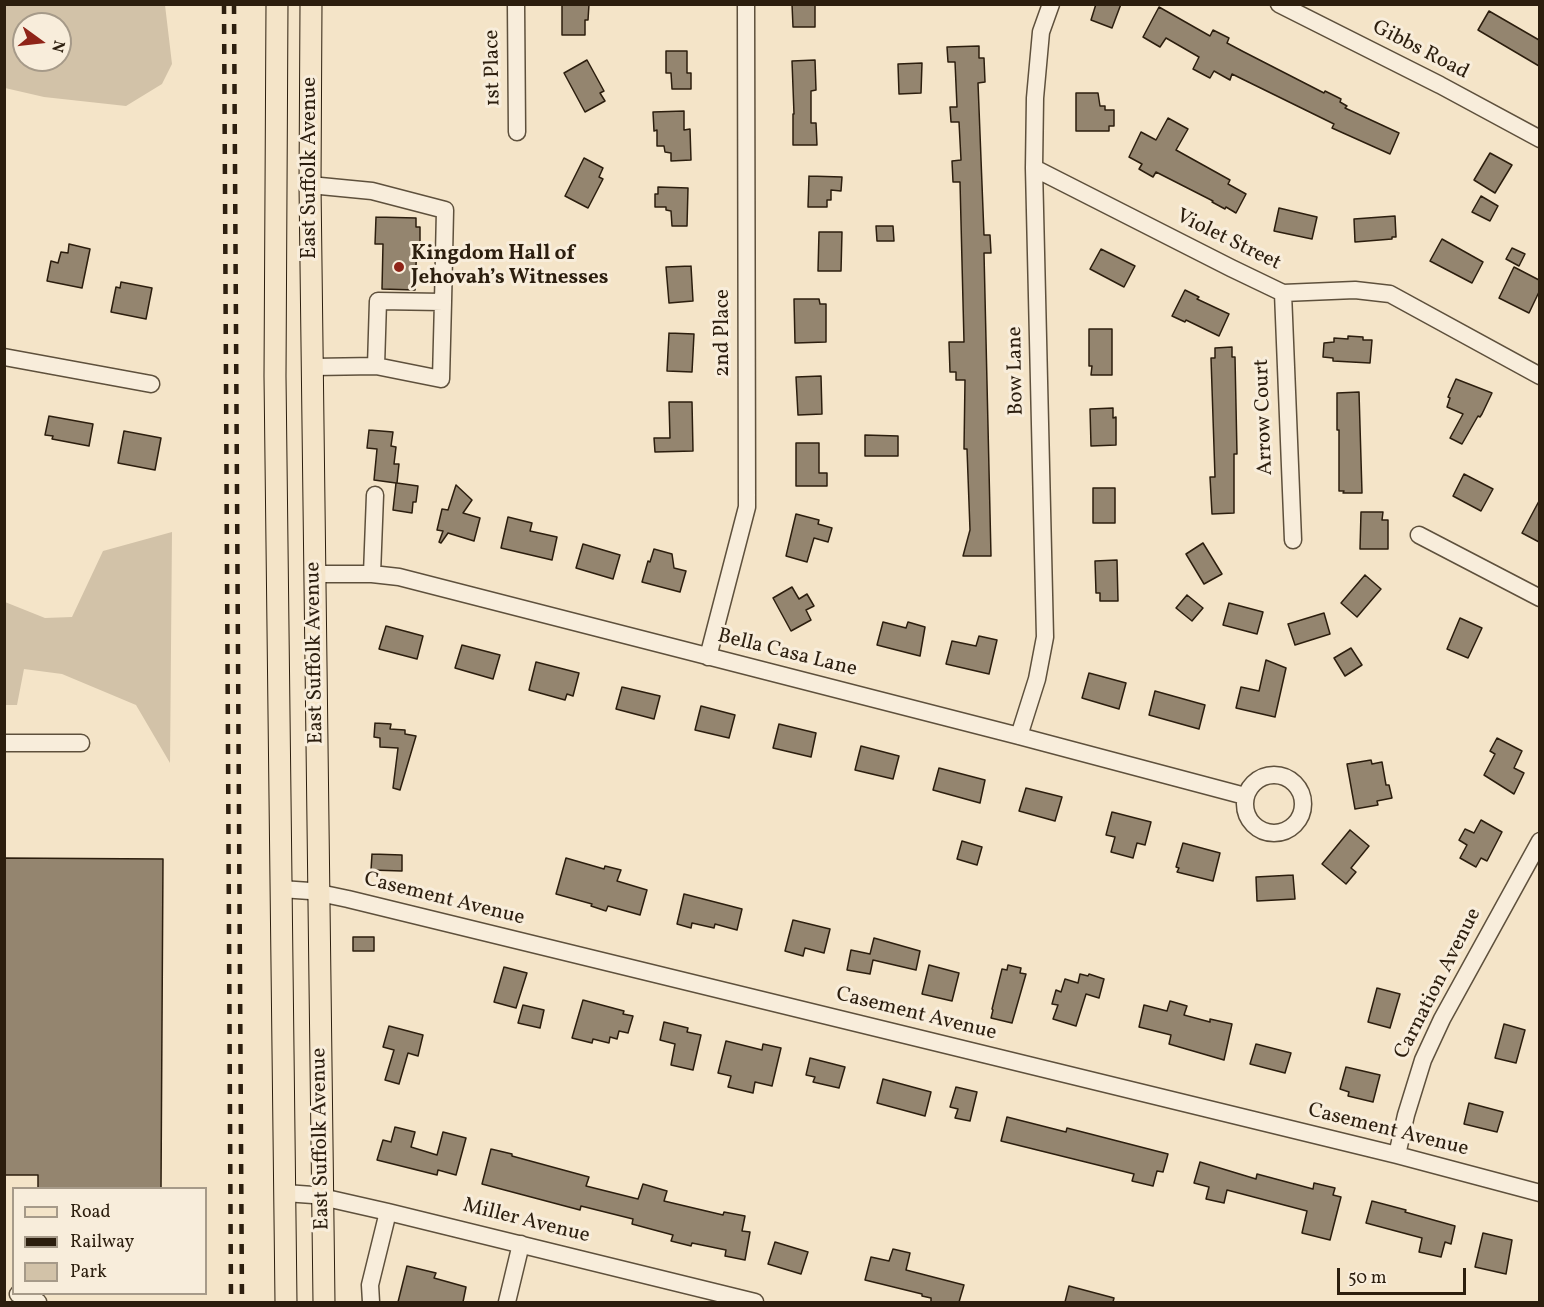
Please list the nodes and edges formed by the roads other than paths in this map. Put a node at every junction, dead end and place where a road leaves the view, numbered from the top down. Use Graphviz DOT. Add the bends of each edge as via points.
graph roads {
  1 [pos="277,4"];
  2 [pos="311,4"];
  3 [pos="516,4"];
  4 [pos="746,4"];
  5 [pos="1051,4"];
  6 [pos="1279,4"];
  7 [pos="517,132"];
  8 [pos="1539,140"];
  9 [pos="1034,168"];
  10 [pos="310,185"];
  11 [pos="1282,293"];
  12 [pos="443,302"];
  13 [pos="4,357"];
  14 [pos="376,366"];
  15 [pos="313,367"];
  16 [pos="1539,376"];
  17 [pos="151,384"];
  18 [pos="375,495"];
  19 [pos="1419,535"];
  20 [pos="1293,540"];
  21 [pos="315,574"];
  22 [pos="372,574"];
  23 [pos="1539,598"];
  24 [pos="708,657"];
  25 [pos="1020,736"];
  26 [pos="4,743"];
  27 [pos="81,743"];
  28 [pos="1245,796"];
  29 [pos="1539,841"];
  30 [pos="281,889"];
  31 [pos="319,892"];
  32 [pos="1397,1155"];
  33 [pos="285,1193"];
  34 [pos="1539,1193"];
  35 [pos="322,1197"];
  36 [pos="388,1212"];
  37 [pos="521,1244"];
  38 [pos="22,1295"];
  39 [pos="38,1302"];
  40 [pos="286,1302"];
  41 [pos="324,1302"];
  42 [pos="371,1302"];
  43 [pos="507,1302"];
  44 [pos="755,1302"];
  1 -- 30 [label="main road, East Suffolk Avenue" via="275,388"];
  2 -- 10 [label="main road, East Suffolk Avenue"];
  3 -- 7 [label="street, 1st Place"];
  4 -- 24 [label="street, 2nd Place" via="747,507"];
  5 -- 9 [label="street, Bow Lane" via="1041,32"];
  6 -- 8 [label="street, Gibbs Road"];
  9 -- 11 [label="street, Violet Street"];
  9 -- 25 [label="street, Bow Lane" via="1045,637"];
  10 -- 12 [label="street" via="372,191 445,210"];
  10 -- 15 [label="main road, East Suffolk Avenue"];
  11 -- 16 [label="street, Violet Street" via="1355,290 1390,294"];
  11 -- 20 [label="street, Arrow Court"];
  12 -- 14 [label="street" via="378,301"];
  12 -- 14 [label="street" via="441,379"];
  13 -- 17 [label="street"];
  14 -- 15 [label="street"];
  15 -- 21 [label="main road, East Suffolk Avenue"];
  18 -- 22 [label="street"];
  19 -- 23 [label="street"];
  21 -- 22 [label="street, Bella Casa Lane"];
  21 -- 31 [label="main road, East Suffolk Avenue"];
  22 -- 24 [label="street, Bella Casa Lane" via="399,577"];
  24 -- 25 [label="street, Bella Casa Lane"];
  25 -- 28 [label="street, Bella Casa Lane"];
  26 -- 27 [label="street"];
  29 -- 32 [label="street, Carnation Avenue" via="1423,1060"];
  30 -- 31 [label="street, Casement Avenue"];
  30 -- 33 [label="main road, East Suffolk Avenue"];
  31 -- 32 [label="street, Casement Avenue"];
  31 -- 35 [label="main road, East Suffolk Avenue"];
  32 -- 34 [label="street, Casement Avenue"];
  33 -- 35 [label="street, Miller Avenue"];
  33 -- 40 [label="main road, East Suffolk Avenue"];
  35 -- 36 [label="street, Miller Avenue"];
  35 -- 41 [label="main road, East Suffolk Avenue"];
  36 -- 37 [label="street, Miller Avenue"];
  36 -- 42 [label="street" via="370,1285"];
  37 -- 43 [label="street"];
  37 -- 44 [label="street, Miller Avenue"];
  38 -- 39 [label="street"];
}
